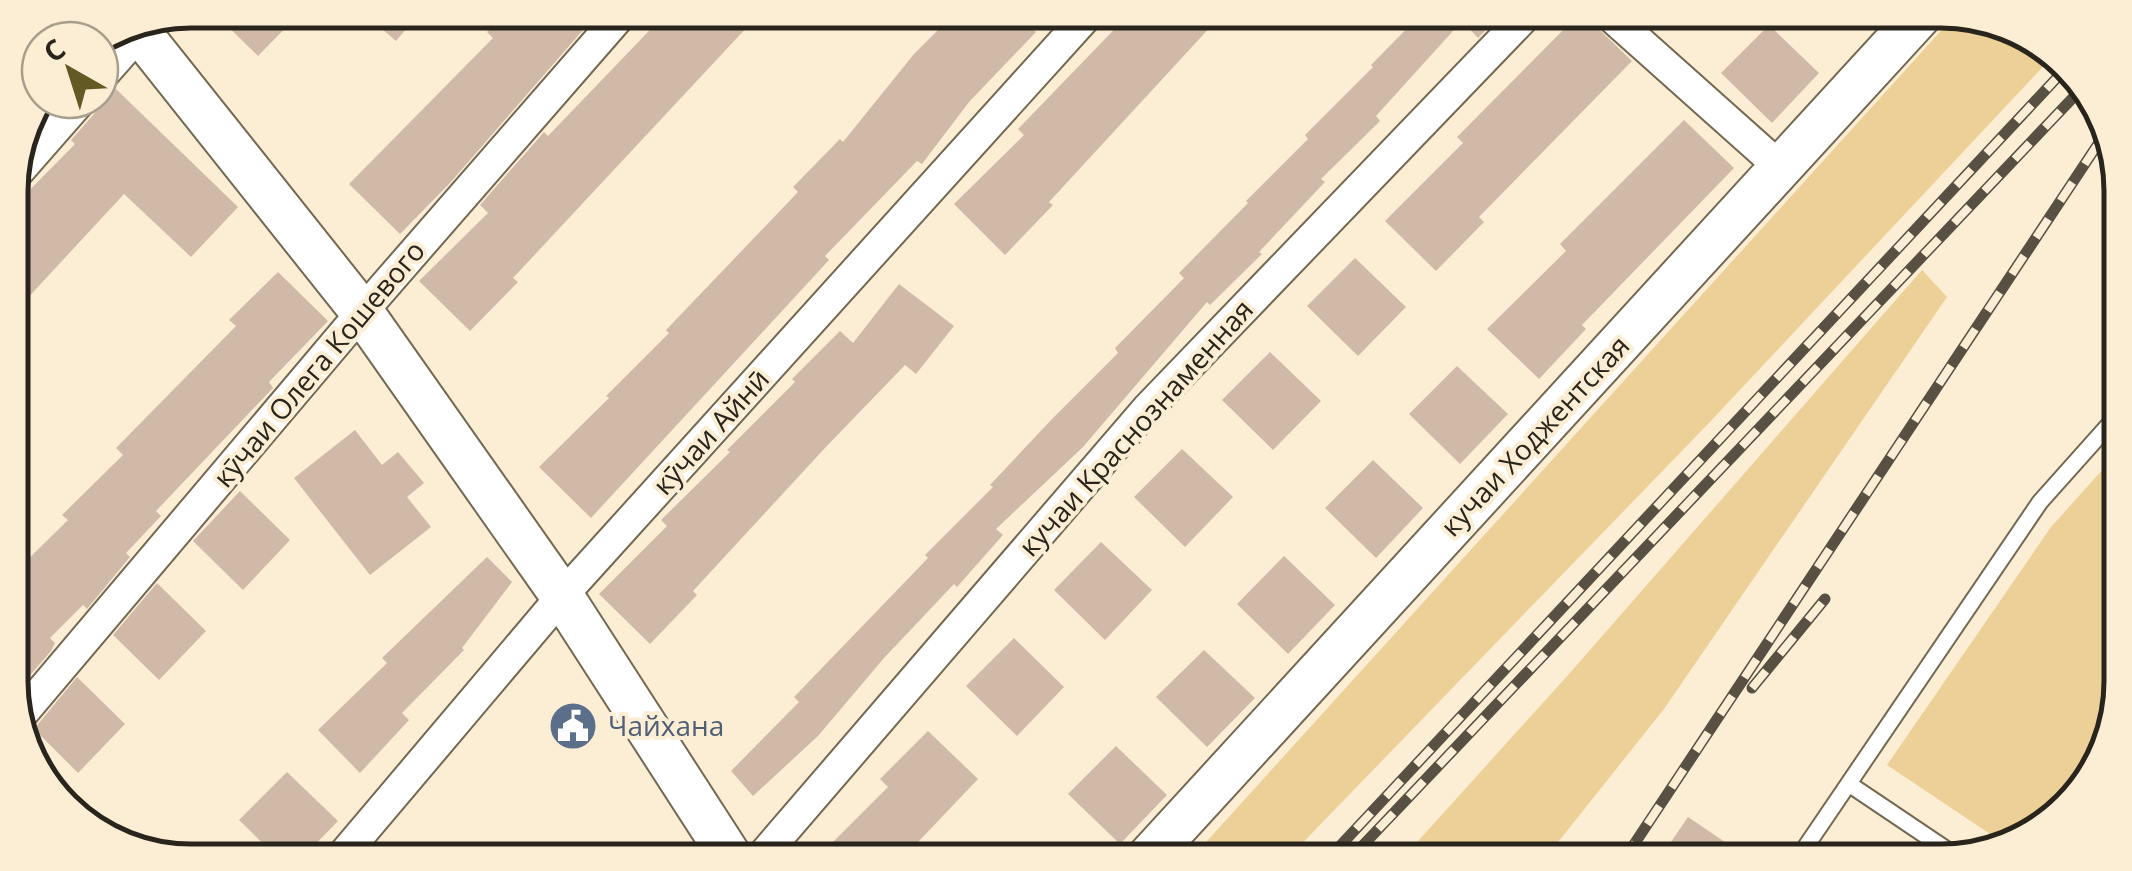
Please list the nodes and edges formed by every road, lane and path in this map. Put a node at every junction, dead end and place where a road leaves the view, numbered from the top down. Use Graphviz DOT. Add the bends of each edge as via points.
graph roads {
  1 [pos="609,28"];
  2 [pos="1076,28"];
  3 [pos="1513,28"];
  4 [pos="1624,28"];
  5 [pos="1909,28"];
  6 [pos="143,35"];
  7 [pos="63,120"];
  8 [pos="32,155"];
  9 [pos="1781,168"];
  10 [pos="362,312"];
  11 [pos="2104,430"];
  12 [pos="562,596"];
  13 [pos="30,705"];
  14 [pos="1848,784"];
  15 [pos="1160,843"];
  16 [pos="1808,843"];
  17 [pos="1937,843"];
  18 [pos="352,844"];
  19 [pos="722,844"];
  20 [pos="773,844"];
  1 -- 10 [label="street, кӯчаи Олега Кошевого"];
  2 -- 12 [label="street, кӯчаи Айнӣ"];
  3 -- 20 [label="street, кучаи Краснознаменная" via="1147,410"];
  4 -- 9 [label="street"];
  5 -- 9 [label="main road, кучаи Ходжентская"];
  6 -- 10 [label="main road"];
  7 -- 8 [label="street"];
  9 -- 15 [label="main road, кучаи Ходжентская"];
  10 -- 12 [label="main road"];
  10 -- 13 [label="street, кӯчаи Олега Кошевого"];
  11 -- 14 [label="lane" via="2040,502"];
  12 -- 18 [label="street, кӯчаи Айнӣ"];
  12 -- 19 [label="main road"];
  14 -- 16 [label="lane"];
  14 -- 17 [label="lane"];
}
